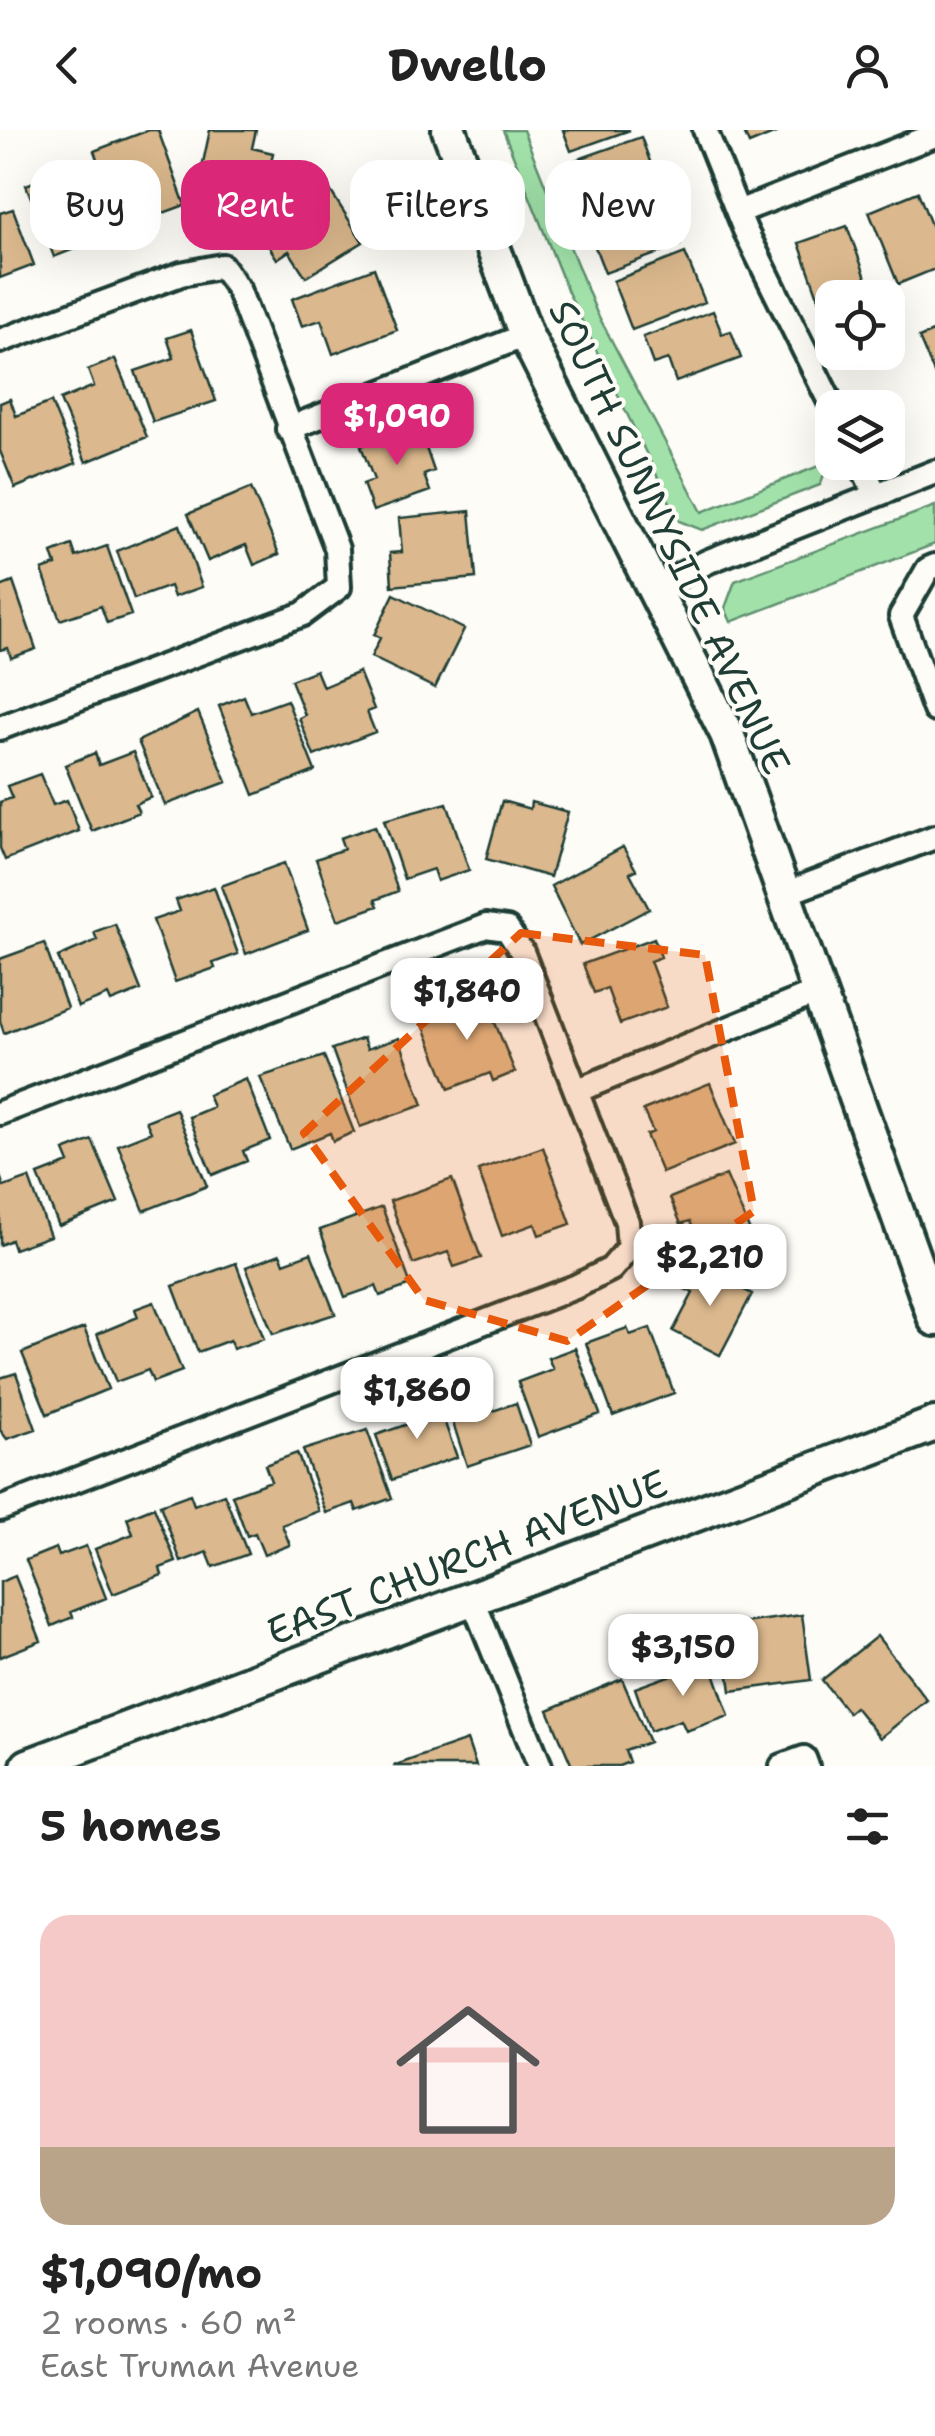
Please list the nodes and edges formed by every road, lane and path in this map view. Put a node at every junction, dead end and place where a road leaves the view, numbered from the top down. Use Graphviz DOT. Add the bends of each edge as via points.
graph roads {
  1 [pos="449,130"];
  2 [pos="704,130"];
  3 [pos="935,135"];
  4 [pos="738,212"];
  5 [pos="526,335"];
  6 [pos="0,341"];
  7 [pos="824,390"];
  8 [pos="288,429"];
  9 [pos="935,472"];
  10 [pos="869,480"];
  11 [pos="876,494"];
  12 [pos="935,566"];
  13 [pos="656,587"];
  14 [pos="935,710"];
  15 [pos="0,728"];
  16 [pos="935,837"];
  17 [pos="784,894"];
  18 [pos="818,992"];
  19 [pos="576,1090"];
  20 [pos="0,1114"];
  21 [pos="935,1319"];
  22 [pos="935,1424"];
  23 [pos="0,1509"];
  24 [pos="472,1598"];
  25 [pos="28,1766"];
  26 [pos="540,1766"];
  1 -- 5 [label="street, SOUTH SUNNYSIDE AVENUE"];
  2 -- 4 [label="street"];
  3 -- 4 [label="street"];
  4 -- 7 [label="street"];
  5 -- 8 [label="street"];
  5 -- 13 [label="street, SOUTH SUNNYSIDE AVENUE"];
  6 -- 8 [label="street" via="181,274 222,266 238,289"];
  8 -- 15 [label="street" via="337,550 339,587 303,614"];
  9 -- 11 [label="street"];
  10 -- 11 [label="street"];
  11 -- 13 [label="street"];
  12 -- 14 [label="street" via="901,616"];
  13 -- 17 [label="street, SOUTH SUNNYSIDE AVENUE" via="726,734"];
  16 -- 17 [label="street"];
  17 -- 18 [label="street, SOUTH SUNNYSIDE AVENUE"];
  18 -- 19 [label="street"];
  18 -- 21 [label="street, SOUTH SUNNYSIDE AVENUE"];
  19 -- 20 [label="street" via="522,952 508,930 486,926"];
  19 -- 23 [label="street" via="627,1222 629,1248 611,1269"];
  22 -- 24 [label="street, EAST CHURCH AVENUE"];
  24 -- 25 [label="street, EAST CHURCH AVENUE"];
  24 -- 26 [label="street"];
}
